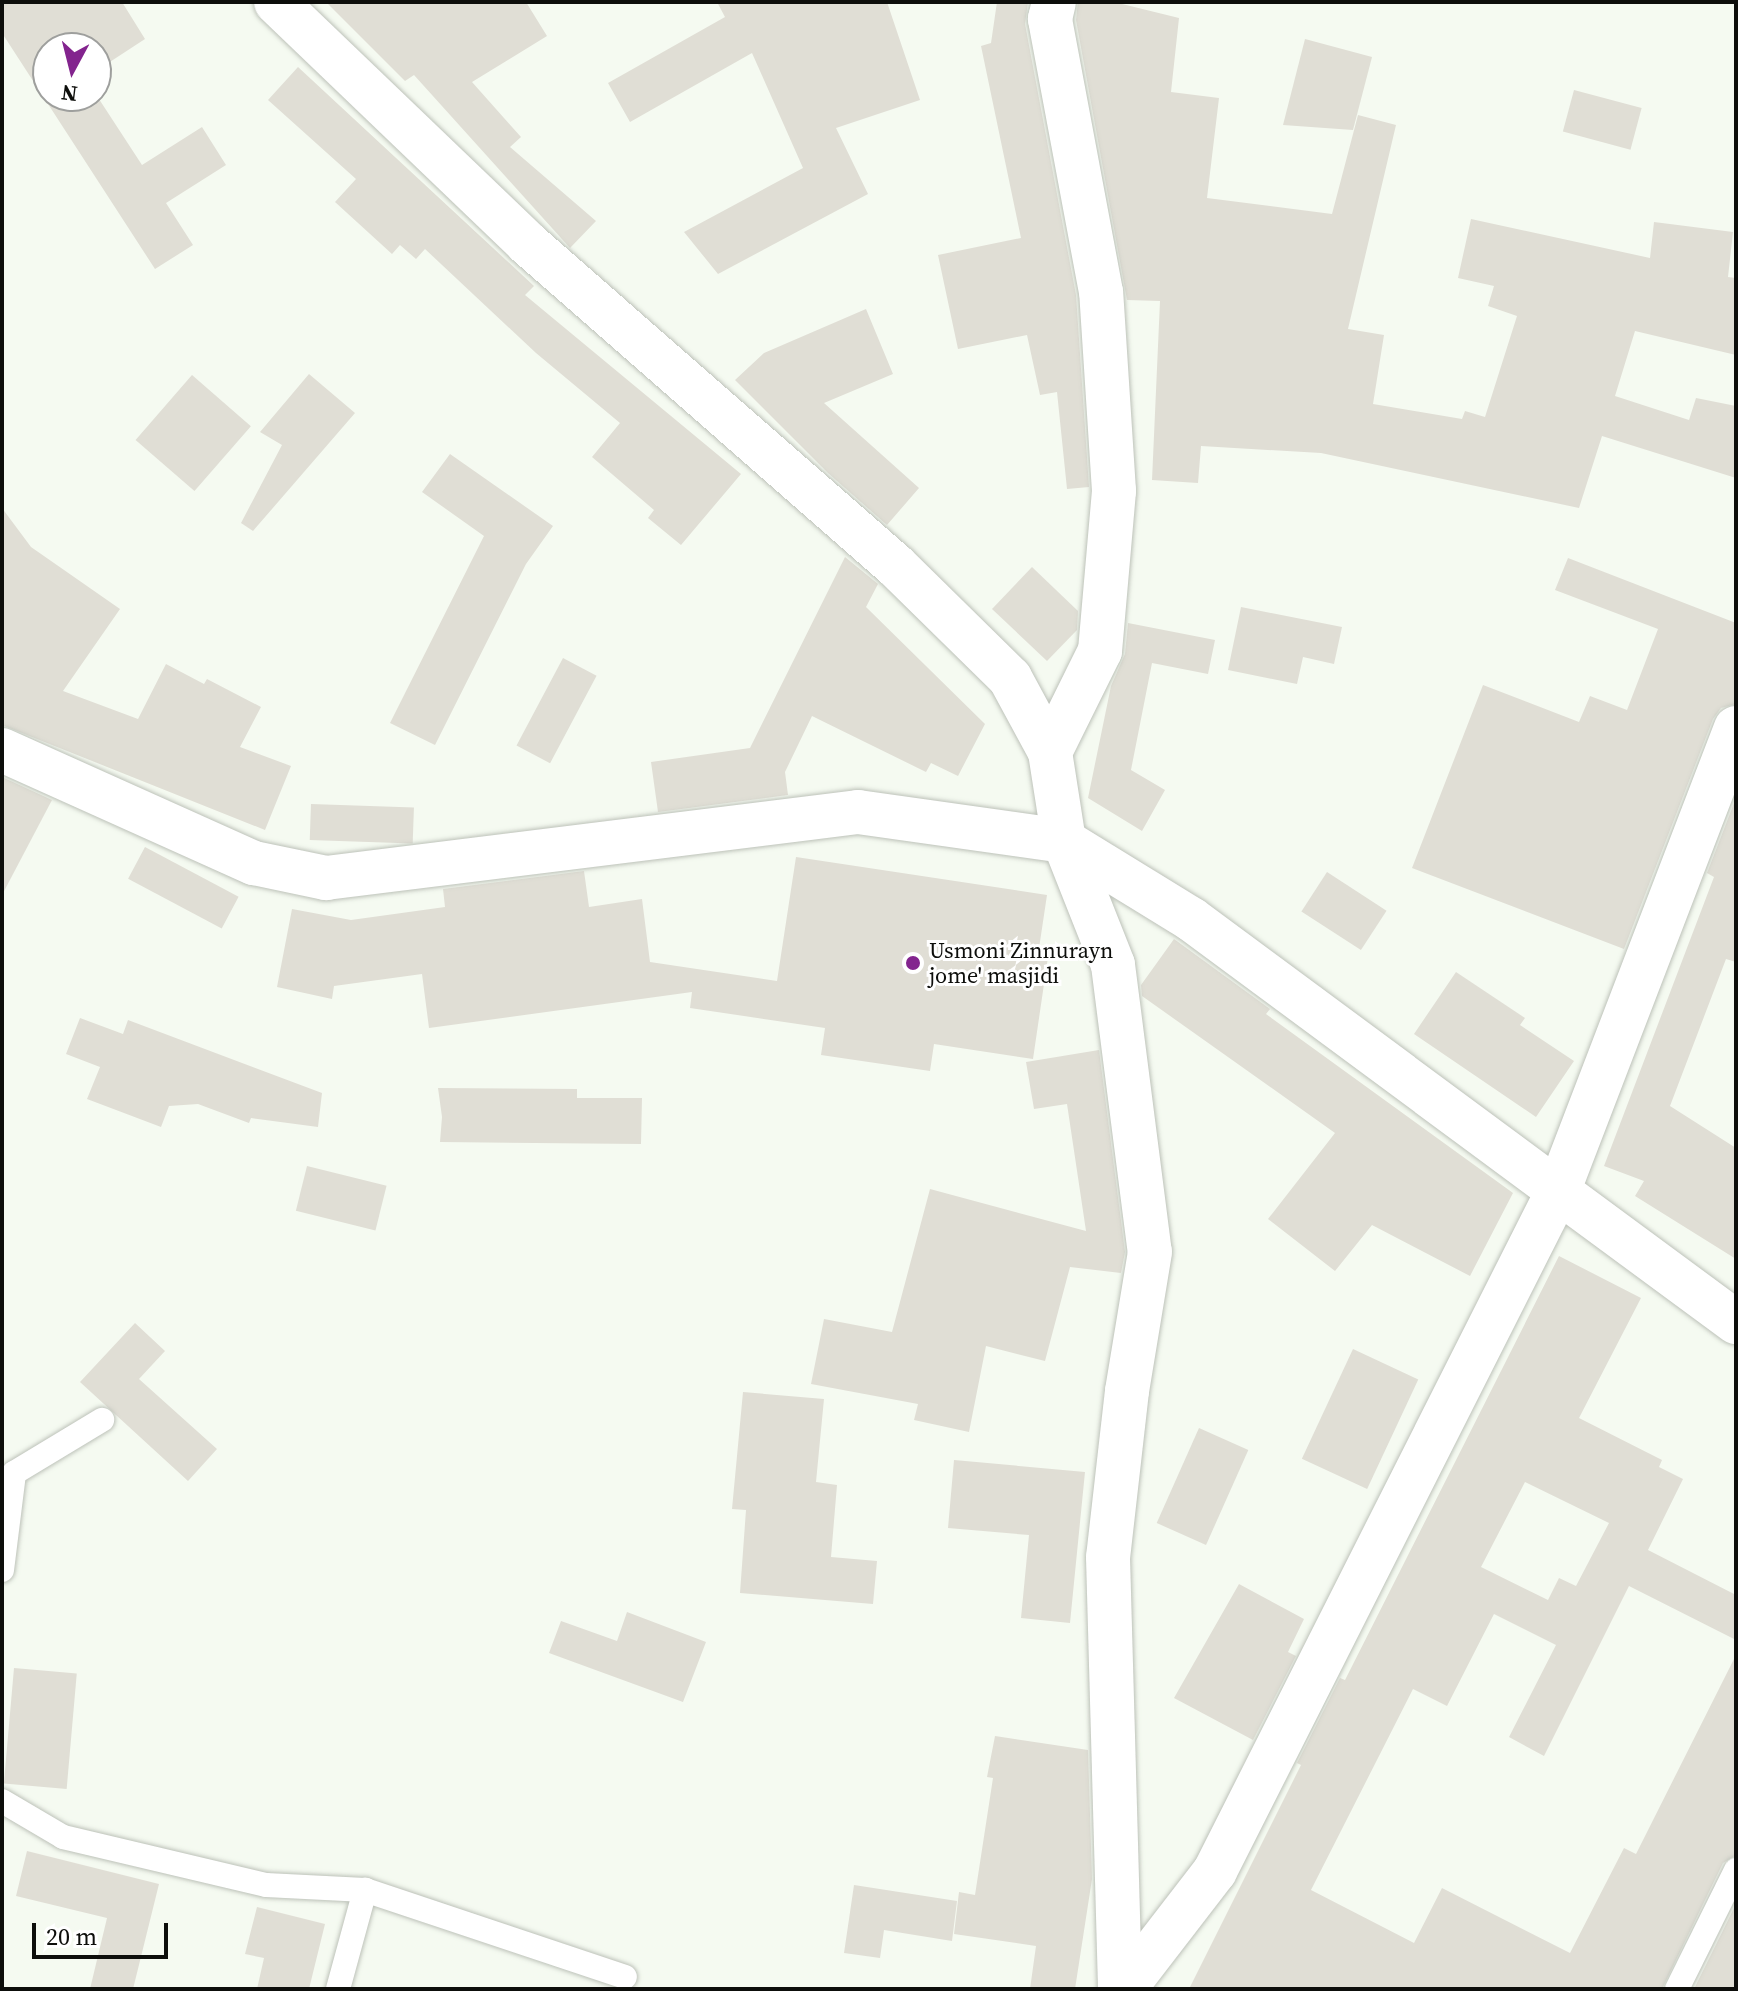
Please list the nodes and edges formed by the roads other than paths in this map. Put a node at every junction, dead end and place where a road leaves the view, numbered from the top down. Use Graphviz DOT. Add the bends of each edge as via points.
graph roads {
  1 [pos="276,2"];
  2 [pos="1054,2"];
  3 [pos="1736,728"];
  4 [pos="2,750"];
  5 [pos="1050,752"];
  6 [pos="1064,841"];
  7 [pos="1558,1191"];
  8 [pos="1736,1322"];
  9 [pos="102,1420"];
  10 [pos="2,1570"];
  11 [pos="2,1801"];
  12 [pos="1736,1870"];
  13 [pos="365,1890"];
  14 [pos="625,1977"];
  15 [pos="338,1989"];
  16 [pos="1122,1989"];
  17 [pos="1677,1989"];
  1 -- 5 [label="street" via="527,243 896,566 1010,678"];
  2 -- 5 [label="street" via="1050,19 1101,292 1114,491 1100,651"];
  3 -- 7 [label="street"];
  4 -- 6 [label="street" via="254,863 326,878 858,812"];
  5 -- 6 [label="street"];
  6 -- 7 [label="street" via="1191,919"];
  6 -- 16 [label="street" via="1113,965 1150,1252 1108,1557"];
  7 -- 8 [label="street"];
  7 -- 16 [label="street" via="1215,1871"];
  9 -- 10 [label="lane" via="14,1473"];
  11 -- 13 [label="lane" via="63,1837 266,1885"];
  12 -- 17 [label="lane"];
  13 -- 14 [label="lane"];
  13 -- 15 [label="lane"];
}
